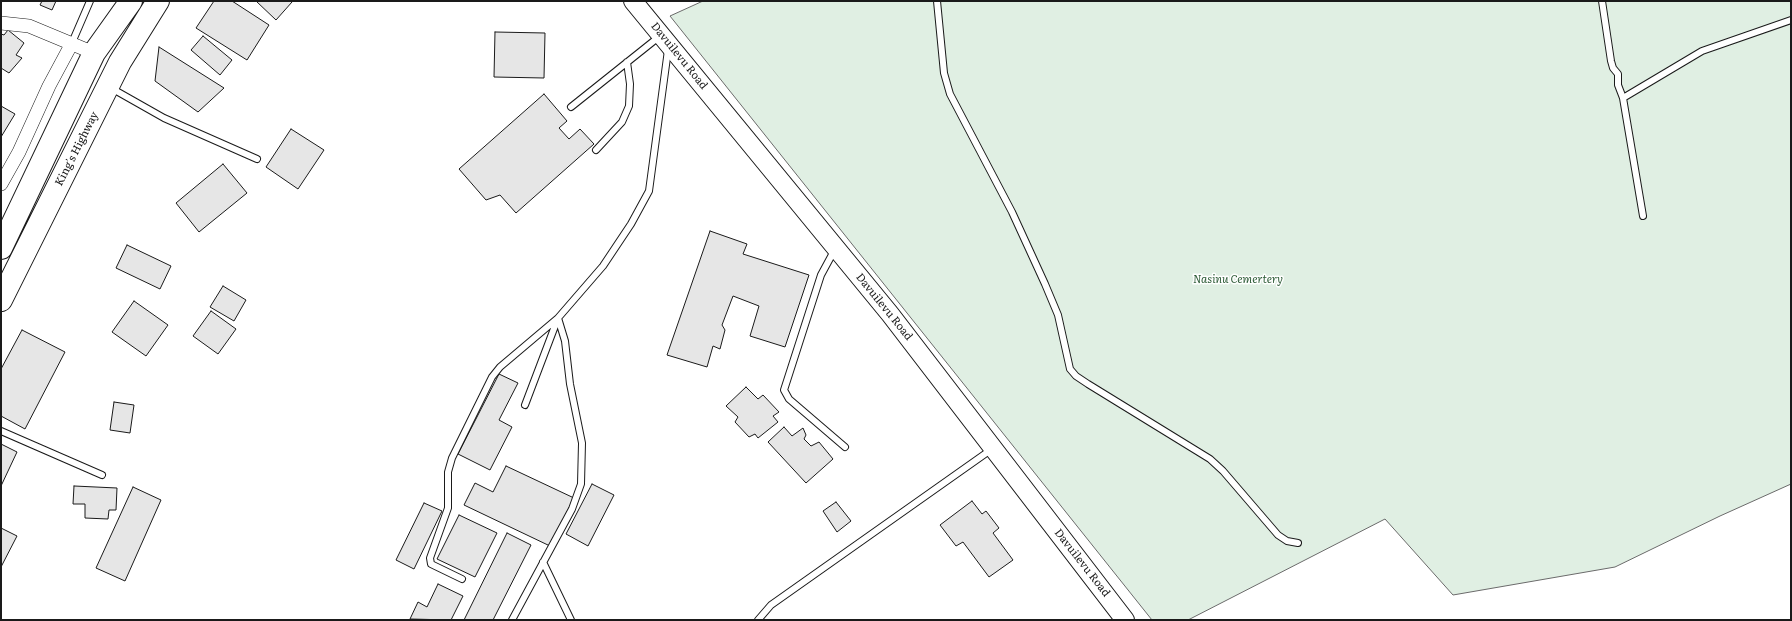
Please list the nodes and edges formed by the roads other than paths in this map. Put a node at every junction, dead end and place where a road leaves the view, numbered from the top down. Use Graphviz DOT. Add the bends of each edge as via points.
graph roads {
  1 [pos="90,1"];
  2 [pos="131,1"];
  3 [pos="158,1"];
  4 [pos="634,1"];
  5 [pos="937,1"];
  6 [pos="1602,1"];
  7 [pos="1791,20"];
  8 [pos="1,23"];
  9 [pos="665,40"];
  10 [pos="71,45"];
  11 [pos="94,53"];
  12 [pos="628,62"];
  13 [pos="108,86"];
  14 [pos="1623,98"];
  15 [pos="571,107"];
  16 [pos="596,150"];
  17 [pos="258,159"];
  18 [pos="1,184"];
  19 [pos="1643,216"];
  20 [pos="1,248"];
  21 [pos="836,248"];
  22 [pos="1,300"];
  23 [pos="558,318"];
  24 [pos="525,406"];
  25 [pos="1,431"];
  26 [pos="845,447"];
  27 [pos="994,448"];
  28 [pos="102,475"];
  29 [pos="1298,542"];
  30 [pos="543,562"];
  31 [pos="462,579"];
  32 [pos="512,620"];
  33 [pos="571,620"];
  34 [pos="758,620"];
  35 [pos="1126,620"];
  1 -- 10 [label="lane"];
  2 -- 11 [label="highway"];
  3 -- 13 [label="highway, King's Highway"];
  4 -- 9 [label="street, Davuilevu Road"];
  5 -- 29 [label="lane" via="944,73 950,94 1012,212 1046,284 1058,315 1070,369 1088,384 1210,459 1278,535 1287,541"];
  6 -- 14 [label="lane" via="1611,61 1618,74 1618,84"];
  7 -- 14 [label="lane" via="1702,51"];
  8 -- 10 [label="street" via="29,26"];
  9 -- 12 [label="lane"];
  9 -- 21 [label="street, Davuilevu Road"];
  9 -- 23 [label="lane" via="649,191 603,266"];
  10 -- 11 [label="street"];
  10 -- 18 [label="street"];
  11 -- 20 [label="highway"];
  12 -- 15 [label="lane"];
  12 -- 16 [label="lane" via="629,106 622,122"];
  13 -- 17 [label="lane" via="164,118"];
  13 -- 22 [label="highway, King's Highway"];
  14 -- 19 [label="lane"];
  21 -- 26 [label="lane" via="820,275 784,390 789,399"];
  21 -- 27 [label="street, Davuilevu Road"];
  23 -- 24 [label="lane"];
  23 -- 30 [label="lane" via="565,341 570,384 582,443 583,472 577,497"];
  23 -- 31 [label="lane" via="500,367 492,377 452,458 448,472 448,508 430,558 431,564"];
  25 -- 28 [label="lane"];
  27 -- 34 [label="lane" via="771,605"];
  27 -- 35 [label="street, Davuilevu Road"];
  30 -- 32 [label="lane"];
  30 -- 33 [label="lane"];
}
